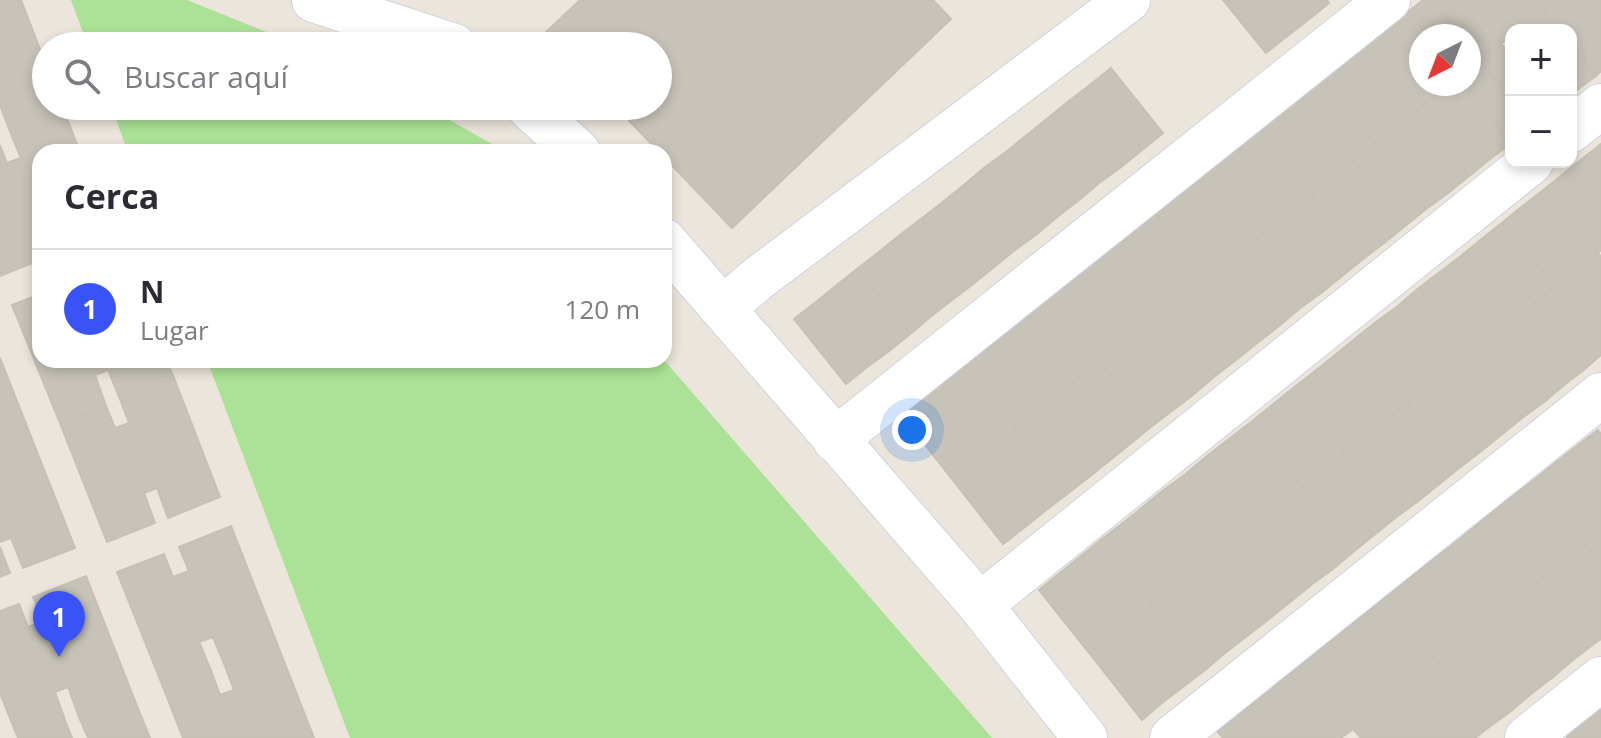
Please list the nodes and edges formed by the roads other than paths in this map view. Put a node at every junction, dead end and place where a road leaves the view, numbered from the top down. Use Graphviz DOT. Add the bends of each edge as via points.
graph roads {
  1 [pos="314,0"];
  2 [pos="1128,0"];
  3 [pos="1388,0"];
  4 [pos="411,32"];
  5 [pos="1601,106"];
  6 [pos="543,120"];
  7 [pos="1577,125"];
  8 [pos="569,144"];
  9 [pos="1524,168"];
  10 [pos="672,250"];
  11 [pos="724,308"];
  12 [pos="1601,395"];
  13 [pos="835,440"];
  14 [pos="980,605"];
  15 [pos="1601,679"];
  16 [pos="1085,738"];
  17 [pos="1172,738"];
  18 [pos="1527,738"];
  1 -- 4 [label="street"];
  2 -- 11 [label="street"];
  3 -- 13 [label="street"];
  5 -- 7 [label="street"];
  6 -- 8 [label="street"];
  9 -- 14 [label="street"];
  10 -- 11 [label="street"];
  11 -- 13 [label="street"];
  12 -- 17 [label="street"];
  13 -- 14 [label="street"];
  14 -- 16 [label="street"];
  15 -- 18 [label="street"];
}
